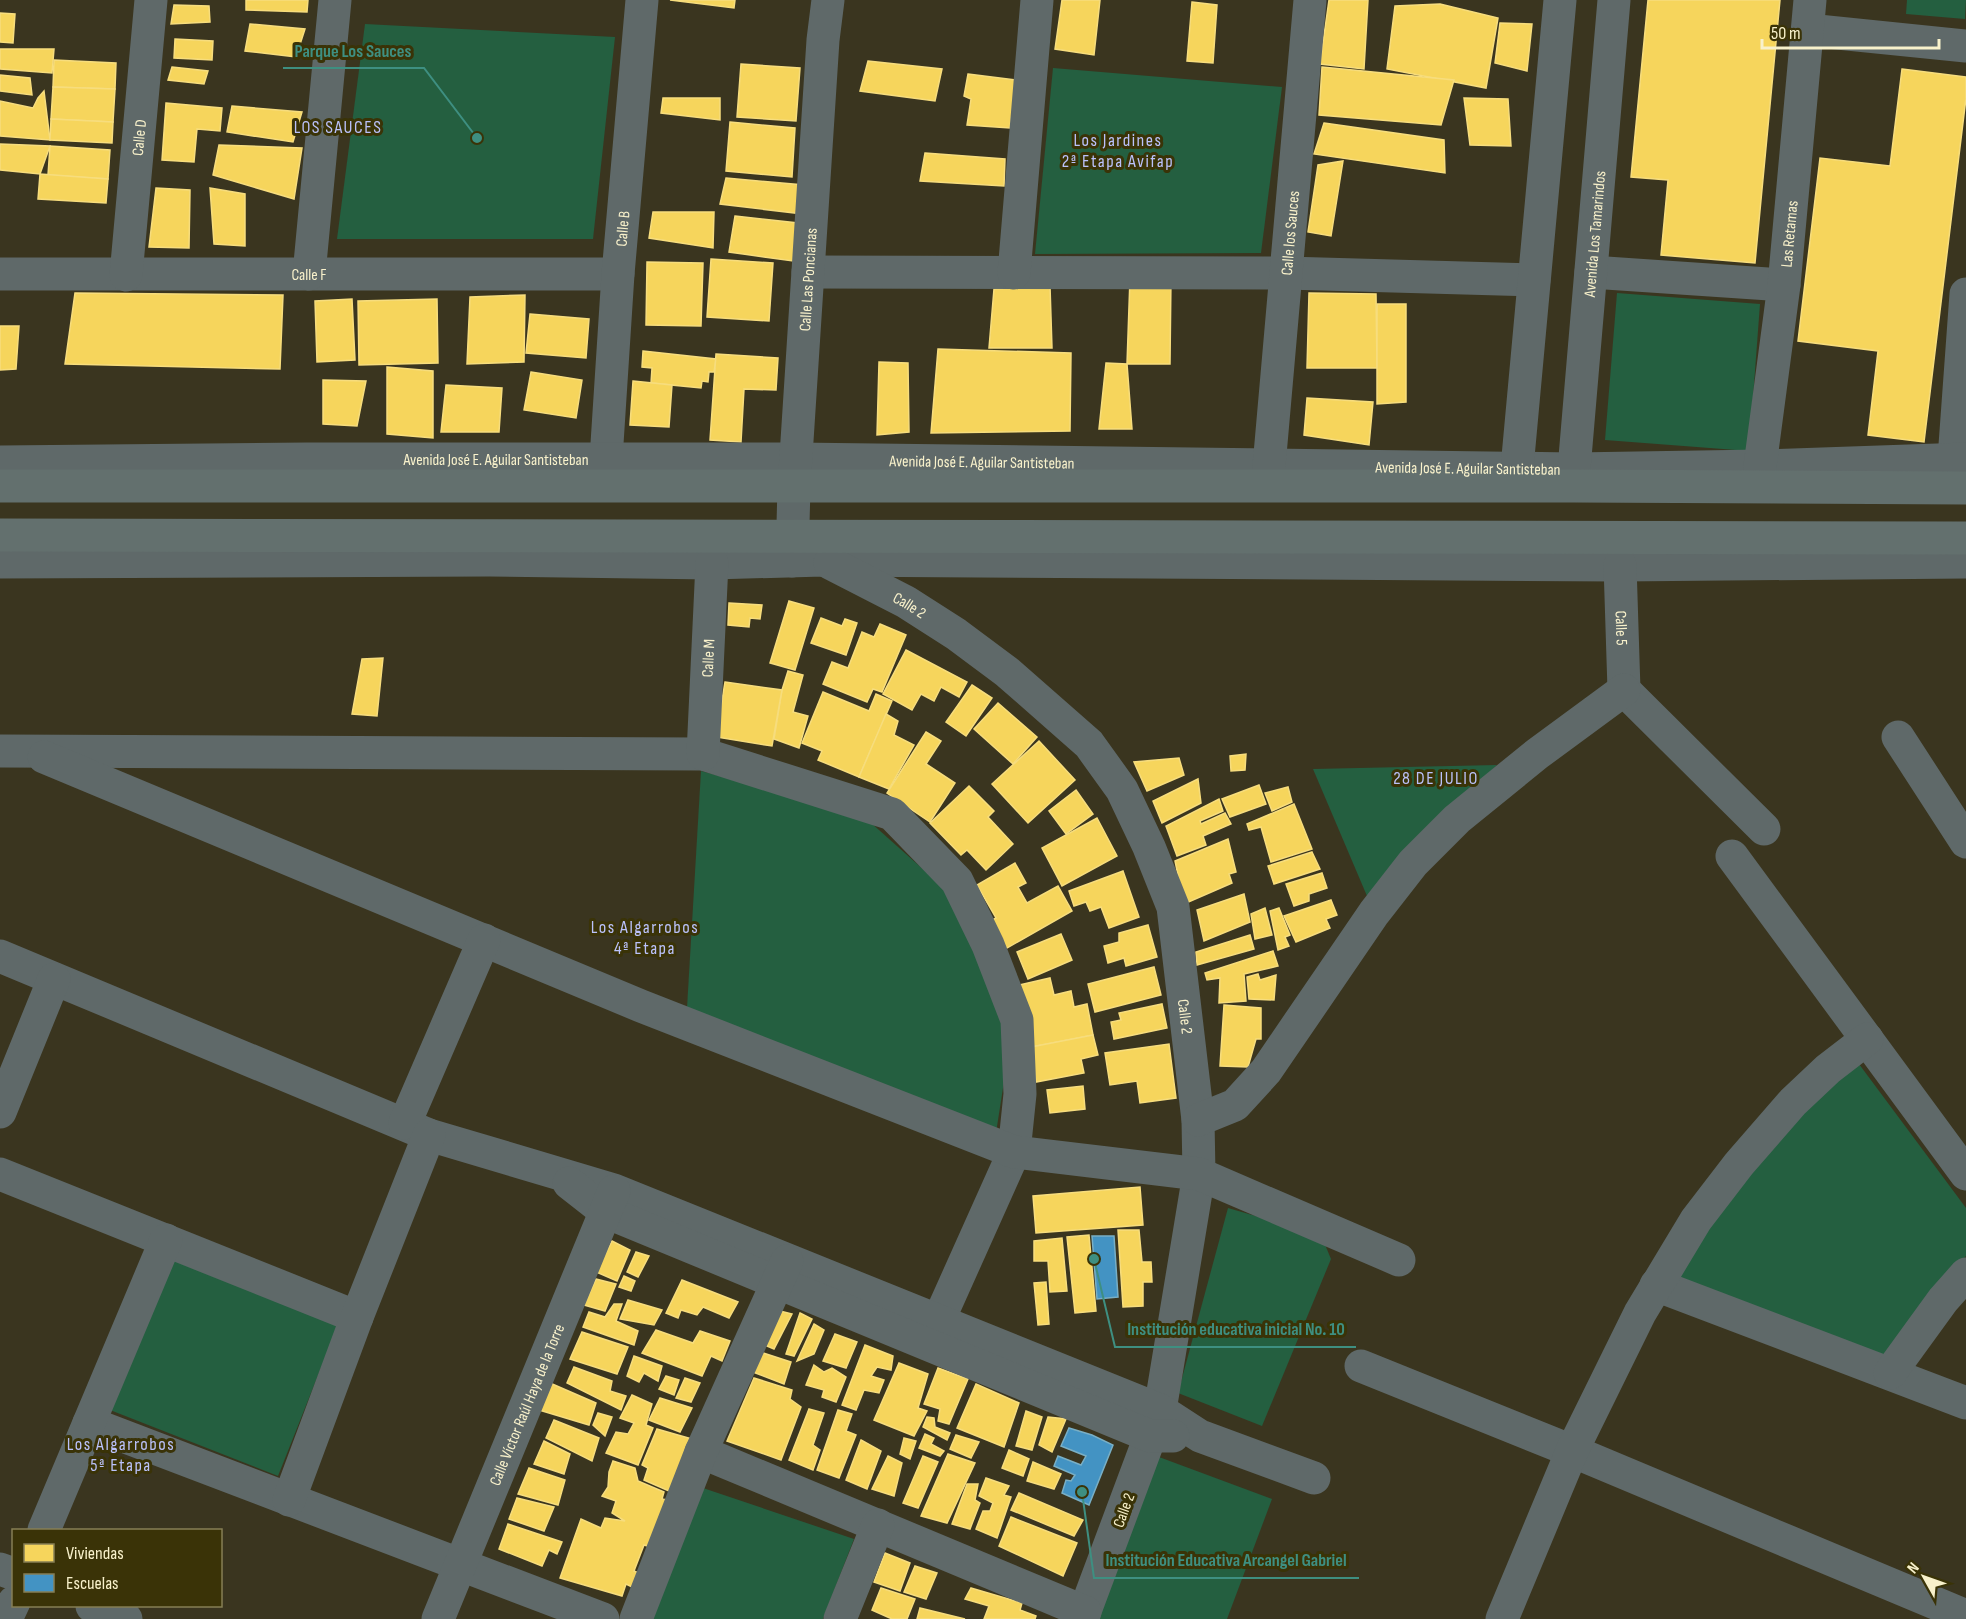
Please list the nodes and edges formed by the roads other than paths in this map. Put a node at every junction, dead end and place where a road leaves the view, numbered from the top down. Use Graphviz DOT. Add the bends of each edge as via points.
graph roads {
  1 [pos="151,0"];
  2 [pos="336,0"];
  3 [pos="642,0"];
  4 [pos="828,0"];
  5 [pos="1037,0"];
  6 [pos="1310,0"];
  7 [pos="1560,0"];
  8 [pos="1614,0"];
  9 [pos="1809,15"];
  10 [pos="1966,46"];
  11 [pos="808,272"];
  12 [pos="1591,272"];
  13 [pos="1014,273"];
  14 [pos="1286,273"];
  15 [pos="0,274"];
  16 [pos="309,274"];
  17 [pos="618,274"];
  18 [pos="126,275"];
  19 [pos="1534,280"];
  20 [pos="1784,285"];
  21 [pos="1966,294"];
  22 [pos="606,459"];
  23 [pos="1960,459"];
  24 [pos="0,462"];
  25 [pos="1269,466"];
  26 [pos="1760,466"];
  27 [pos="1517,468"];
  28 [pos="1574,469"];
  29 [pos="795,473"];
  30 [pos="0,486"];
  31 [pos="1966,488"];
  32 [pos="0,534"];
  33 [pos="1966,538"];
  34 [pos="802,552"];
  35 [pos="0,562"];
  36 [pos="1966,562"];
  37 [pos="712,563"];
  38 [pos="1620,565"];
  39 [pos="1624,690"];
  40 [pos="1899,737"];
  41 [pos="14,751"];
  42 [pos="703,754"];
  43 [pos="1764,828"];
  44 [pos="1966,842"];
  45 [pos="1732,856"];
  46 [pos="484,940"];
  47 [pos="0,956"];
  48 [pos="54,979"];
  49 [pos="1867,1039"];
  50 [pos="0,1112"];
  51 [pos="1198,1120"];
  52 [pos="417,1129"];
  53 [pos="1014,1152"];
  54 [pos="0,1174"];
  55 [pos="1199,1174"];
  56 [pos="1966,1174"];
  57 [pos="610,1201"];
  58 [pos="166,1240"];
  59 [pos="1399,1260"];
  60 [pos="783,1270"];
  61 [pos="1966,1274"];
  62 [pos="1656,1286"];
  63 [pos="357,1317"];
  64 [pos="933,1332"];
  65 [pos="1361,1366"];
  66 [pos="1890,1373"];
  67 [pos="1966,1403"];
  68 [pos="89,1423"];
  69 [pos="1155,1423"];
  70 [pos="1572,1451"];
  71 [pos="701,1452"];
  72 [pos="1314,1478"];
  73 [pos="289,1500"];
  74 [pos="878,1525"];
  75 [pos="44,1529"];
  76 [pos="459,1565"];
  77 [pos="97,1607"];
  78 [pos="1961,1610"];
  79 [pos="1084,1615"];
  80 [pos="126,1619"];
  81 [pos="438,1619"];
  82 [pos="603,1619"];
  83 [pos="636,1619"];
  84 [pos="840,1619"];
  85 [pos="1502,1619"];
  1 -- 18 [label="street, Calle D"];
  2 -- 16 [label="street"];
  3 -- 17 [label="street, Calle B"];
  4 -- 11 [label="street, Calle Las Poncianas"];
  5 -- 13 [label="street"];
  6 -- 14 [label="street, Calle los Sauces"];
  7 -- 19 [label="street"];
  8 -- 12 [label="street, Avenida Los Tamarindos"];
  9 -- 10 [label="street"];
  9 -- 20 [label="street, Las Retamas"];
  11 -- 13 [label="street"];
  11 -- 29 [label="street, Calle Las Poncianas"];
  12 -- 20 [label="street"];
  12 -- 28 [label="street, Avenida Los Tamarindos"];
  13 -- 14 [label="street"];
  14 -- 19 [label="street"];
  14 -- 25 [label="street, Calle los Sauces"];
  15 -- 18 [label="street, Calle F"];
  16 -- 17 [label="street, Calle F"];
  16 -- 18 [label="street, Calle F"];
  17 -- 22 [label="street, Calle B"];
  19 -- 27 [label="street"];
  20 -- 26 [label="street, Las Retamas"];
  21 -- 23 [label="street"];
  22 -- 24 [label="street, Avenida José E. Aguilar Santisteban"];
  22 -- 29 [label="street, Avenida José E. Aguilar Santisteban"];
  23 -- 26 [label="street, Avenida José E. Aguilar Santisteban"];
  25 -- 27 [label="street, Avenida José E. Aguilar Santisteban"];
  25 -- 29 [label="street, Avenida José E. Aguilar Santisteban"];
  26 -- 28 [label="street, Avenida José E. Aguilar Santisteban"];
  27 -- 28 [label="street, Avenida José E. Aguilar Santisteban"];
  29 -- 30 [label="main road, Avenida José E. Aguilar Santisteban"];
  29 -- 31 [label="main road, Avenida José E. Aguilar Santisteban" via="1574,486"];
  29 -- 34 [label="street, Calle Las Poncianas"];
  32 -- 34 [label="main road"];
  33 -- 34 [label="main road" via="1255,536"];
  34 -- 37 [label="street"];
  34 -- 38 [label="street"];
  34 -- 51 [label="street, Calle 2" via="906,602 956,634 1007,672 1089,744 1122,790 1173,908"];
  35 -- 37 [label="street"];
  36 -- 38 [label="street"];
  37 -- 42 [label="street, Calle M"];
  38 -- 39 [label="street, Calle 5"];
  39 -- 43 [label="street"];
  39 -- 51 [label="street" via="1537,753 1457,819 1413,863 1266,1071 1235,1105"];
  40 -- 44 [label="street"];
  41 -- 42 [label="street"];
  41 -- 46 [label="street"];
  42 -- 53 [label="street" via="892,814 957,881 988,945 1017,1020 1020,1094"];
  45 -- 49 [label="street"];
  46 -- 52 [label="street"];
  46 -- 53 [label="street"];
  47 -- 48 [label="street"];
  48 -- 50 [label="street"];
  48 -- 52 [label="street"];
  49 -- 56 [label="street"];
  49 -- 62 [label="street" via="1793,1102 1739,1164 1696,1220"];
  51 -- 55 [label="street, Calle 2"];
  52 -- 57 [label="street" via="555,1172"];
  52 -- 63 [label="street"];
  53 -- 55 [label="street"];
  53 -- 64 [label="street"];
  54 -- 58 [label="street"];
  55 -- 59 [label="street"];
  55 -- 69 [label="street, Calle 2"];
  57 -- 60 [label="street"];
  57 -- 76 [label="street, Calle Víctor Raúl Haya de la Torre"];
  58 -- 63 [label="street"];
  58 -- 68 [label="street"];
  60 -- 64 [label="street"];
  60 -- 71 [label="street"];
  61 -- 66 [label="street" via="1942,1300"];
  62 -- 66 [label="street"];
  62 -- 70 [label="street"];
  63 -- 73 [label="street"];
  64 -- 69 [label="street"];
  65 -- 70 [label="street"];
  66 -- 67 [label="street"];
  68 -- 73 [label="street"];
  68 -- 75 [label="street"];
  69 -- 72 [label="street"];
  69 -- 79 [label="street, Calle 2"];
  70 -- 78 [label="street"];
  70 -- 85 [label="street"];
  71 -- 74 [label="street"];
  71 -- 83 [label="street"];
  73 -- 76 [label="street"];
  74 -- 79 [label="street"];
  74 -- 84 [label="street"];
  76 -- 81 [label="street, Calle Víctor Raúl Haya de la Torre"];
  76 -- 82 [label="street"];
  77 -- 80 [label="street"];
}
